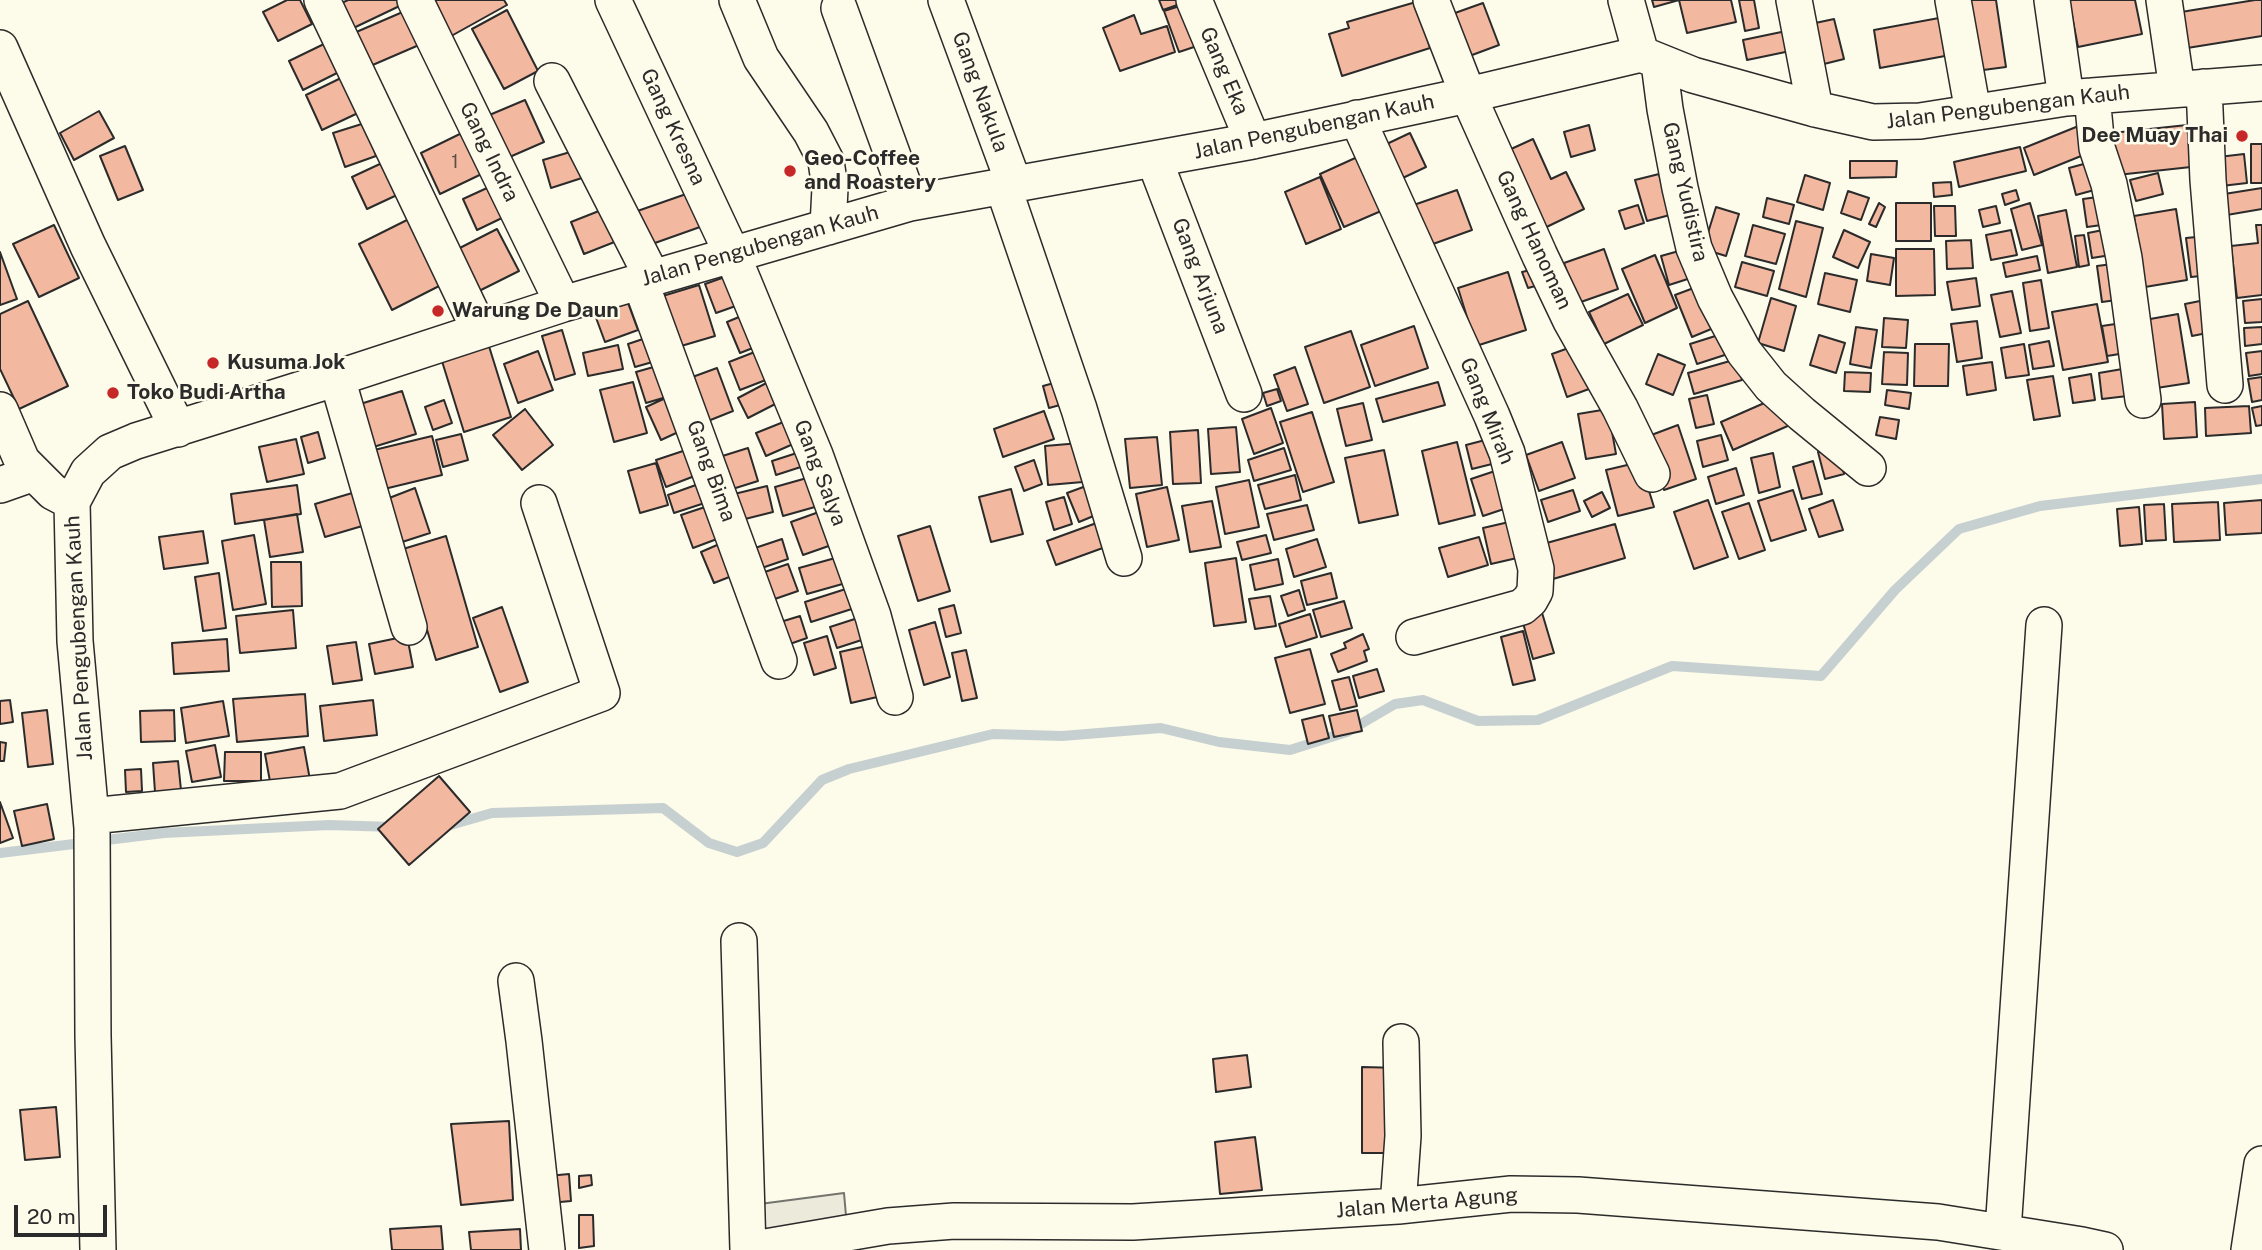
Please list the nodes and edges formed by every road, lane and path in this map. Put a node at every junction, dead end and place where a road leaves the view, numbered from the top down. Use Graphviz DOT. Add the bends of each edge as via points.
graph roads {
  1 [pos="322,0"];
  2 [pos="415,0"];
  3 [pos="613,0"];
  4 [pos="737,0"];
  5 [pos="946,0"];
  6 [pos="1194,0"];
  7 [pos="1431,0"];
  8 [pos="1626,0"];
  9 [pos="1794,0"];
  10 [pos="1953,0"];
  11 [pos="2052,0"];
  12 [pos="2164,0"];
  13 [pos="839,8"];
  14 [pos="0,48"];
  15 [pos="1650,58"];
  16 [pos="552,81"];
  17 [pos="2262,82"];
  18 [pos="2191,88"];
  19 [pos="1468,95"];
  20 [pos="2079,97"];
  21 [pos="1815,109"];
  22 [pos="1973,112"];
  23 [pos="1357,118"];
  24 [pos="1253,141"];
  25 [pos="1154,159"];
  26 [pos="1009,185"];
  27 [pos="910,203"];
  28 [pos="828,227"];
  29 [pos="732,254"];
  30 [pos="646,279"];
  31 [pos="563,304"];
  32 [pos="480,331"];
  33 [pos="337,378"];
  34 [pos="2225,385"];
  35 [pos="1244,394"];
  36 [pos="2143,400"];
  37 [pos="0,410"];
  38 [pos="178,429"];
  39 [pos="1868,468"];
  40 [pos="34,473"];
  41 [pos="1652,474"];
  42 [pos="0,485"];
  43 [pos="72,502"];
  44 [pos="539,503"];
  45 [pos="1124,558"];
  46 [pos="2044,625"];
  47 [pos="409,627"];
  48 [pos="1415,637"];
  49 [pos="779,661"];
  50 [pos="895,697"];
  51 [pos="92,822"];
  52 [pos="739,941"];
  53 [pos="516,981"];
  54 [pos="1401,1042"];
  55 [pos="2262,1164"];
  56 [pos="1398,1206"];
  57 [pos="2003,1231"];
  58 [pos="99,1250"];
  59 [pos="547,1250"];
  60 [pos="748,1250"];
  61 [pos="2105,1250"];
  62 [pos="2249,1250"];
  1 -- 32 [label="street"];
  2 -- 31 [label="street, Gang Indra"];
  3 -- 29 [label="street, Gang Kresna"];
  4 -- 28 [label="street" via="761,58 825,161 830,188"];
  5 -- 26 [label="street, Gang Nakula"];
  6 -- 24 [label="street, Gang Eka"];
  7 -- 19 [label="street, Gang Hanoman"];
  8 -- 15 [label="street, Gang Yudistira"];
  9 -- 21 [label="street"];
  10 -- 22 [label="street"];
  11 -- 20 [label="street"];
  12 -- 18 [label="street"];
  13 -- 27 [label="street"];
  14 -- 38 [label="street" via="88,246"];
  15 -- 19 [label="street, Jalan Pengubengan Kauh"];
  15 -- 21 [label="street, Jalan Pengubengan Kauh" via="1706,79"];
  15 -- 39 [label="street, Gang Yudistira" via="1693,248 1715,298 1744,352 1771,386"];
  16 -- 30 [label="street"];
  17 -- 18 [label="street, Jalan Pengubengan Kauh"];
  18 -- 20 [label="street, Jalan Pengubengan Kauh"];
  18 -- 34 [label="street" via="2208,180"];
  19 -- 23 [label="street, Jalan Pengubengan Kauh"];
  19 -- 41 [label="street, Gang Hanoman" via="1566,310"];
  20 -- 22 [label="street, Jalan Pengubengan Kauh"];
  20 -- 36 [label="street" via="2109,184"];
  21 -- 22 [label="street, Jalan Pengubengan Kauh" via="1894,123"];
  23 -- 24 [label="street, Jalan Pengubengan Kauh"];
  23 -- 48 [label="street, Gang Mirah" via="1507,453 1536,569 1535,591 1522,607"];
  24 -- 25 [label="street, Jalan Pengubengan Kauh"];
  25 -- 26 [label="street, Jalan Pengubengan Kauh"];
  25 -- 35 [label="street, Gang Arjuna"];
  26 -- 27 [label="street, Jalan Pengubengan Kauh"];
  26 -- 45 [label="street, Gang Nakula"];
  27 -- 28 [label="street, Jalan Pengubengan Kauh"];
  28 -- 29 [label="street, Jalan Pengubengan Kauh"];
  29 -- 30 [label="street, Jalan Pengubengan Kauh"];
  29 -- 50 [label="street, Gang Salya" via="815,455 873,616"];
  30 -- 31 [label="street, Jalan Pengubengan Kauh"];
  30 -- 49 [label="street, Gang Bima"];
  31 -- 32 [label="street, Jalan Pengubengan Kauh"];
  32 -- 33 [label="street, Jalan Pengubengan Kauh"];
  33 -- 38 [label="street, Jalan Pengubengan Kauh"];
  33 -- 47 [label="street"];
  37 -- 40 [label="street" via="22,461"];
  38 -- 43 [label="street, Jalan Pengubengan Kauh" via="110,452 88,472"];
  40 -- 42 [label="street"];
  40 -- 43 [label="street" via="53,492"];
  43 -- 51 [label="street, Jalan Pengubengan Kauh" via="75,641"];
  44 -- 51 [label="street" via="602,693 340,792"];
  46 -- 57 [label="street"];
  51 -- 58 [label="street, Jalan Pengubengan Kauh"];
  52 -- 60 [label="street"];
  53 -- 59 [label="street"];
  54 -- 56 [label="street" via="1403,1136"];
  55 -- 62 [label="street"];
  56 -- 57 [label="street, Jalan Merta Agung" via="1511,1194 1578,1195 1886,1217"];
  56 -- 60 [label="street, Jalan Merta Agung" via="1133,1222 954,1221 888,1226"];
  57 -- 61 [label="street, Jalan Merta Agung"];
}
